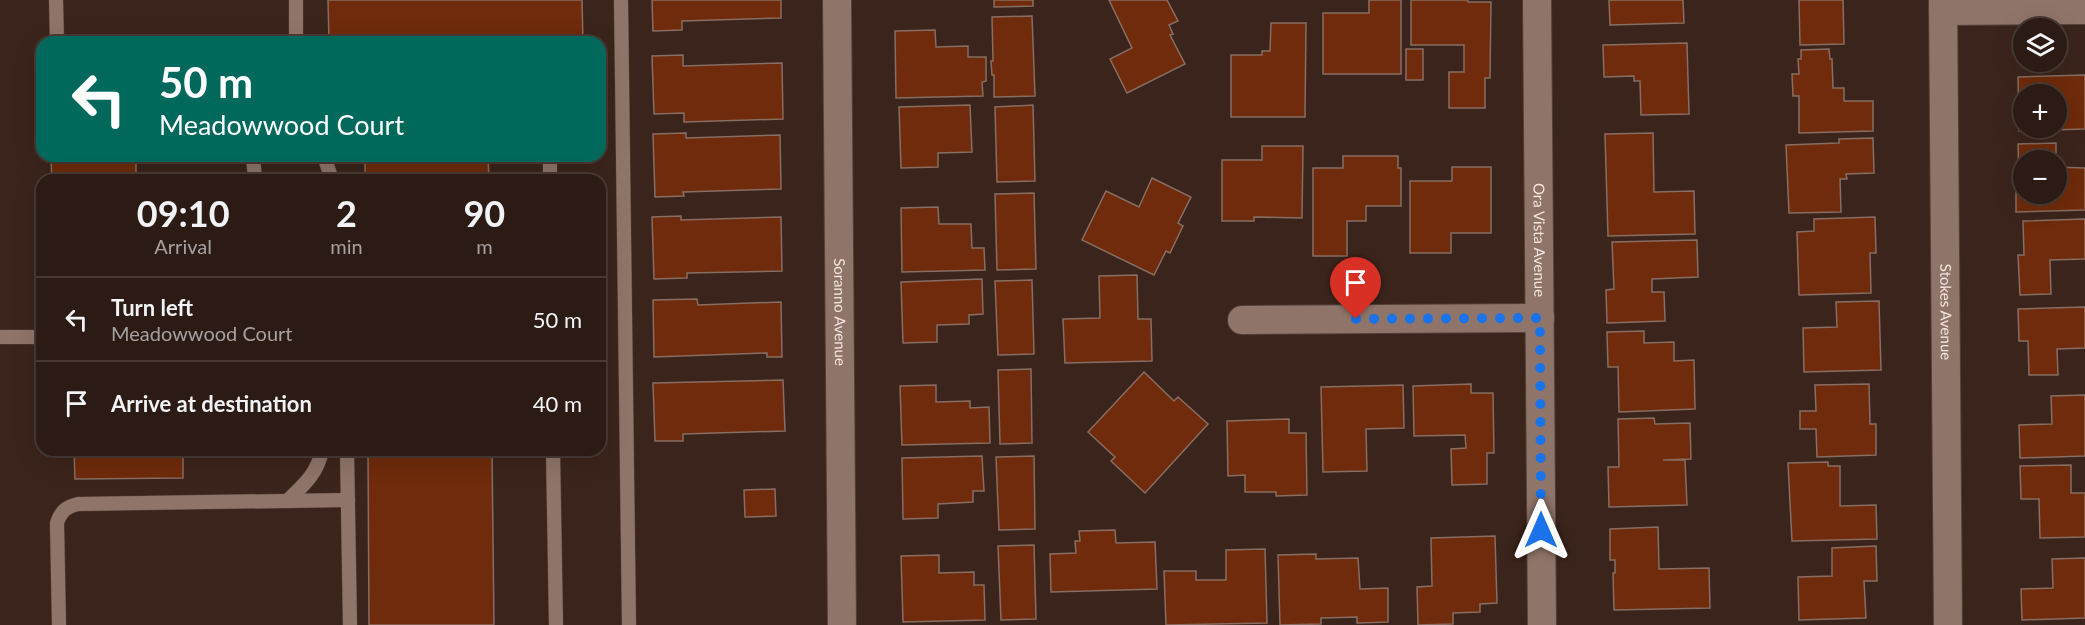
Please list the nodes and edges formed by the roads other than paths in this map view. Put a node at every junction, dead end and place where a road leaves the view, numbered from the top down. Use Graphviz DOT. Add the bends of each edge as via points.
graph roads {
  1 [pos="56,0"];
  2 [pos="296,0"];
  3 [pos="621,0"];
  4 [pos="837,0"];
  5 [pos="1537,0"];
  6 [pos="1943,5"];
  7 [pos="2085,10"];
  8 [pos="57,36"];
  9 [pos="296,36"];
  10 [pos="1540,318"];
  11 [pos="1242,320"];
  12 [pos="0,337"];
  13 [pos="36,337"];
  14 [pos="320,456"];
  15 [pos="347,456"];
  16 [pos="553,456"];
  17 [pos="348,500"];
  18 [pos="287,501"];
  19 [pos="58,625"];
  20 [pos="350,625"];
  21 [pos="556,625"];
  22 [pos="629,625"];
  23 [pos="842,625"];
  24 [pos="1542,625"];
  25 [pos="1948,625"];
  1 -- 8 [label="lane"];
  2 -- 9 [label="lane"];
  3 -- 22 [label="lane"];
  4 -- 23 [label="street, Soranno Avenue"];
  5 -- 10 [label="street, Ora Vista Avenue"];
  6 -- 7 [label="street"];
  6 -- 25 [label="street, Stokes Avenue"];
  10 -- 11 [label="street"];
  10 -- 24 [label="street, Ora Vista Avenue"];
  12 -- 13 [label="lane"];
  14 -- 18 [label="lane" via="313,474"];
  15 -- 17 [label="lane"];
  16 -- 21 [label="lane"];
  17 -- 18 [label="lane"];
  17 -- 20 [label="lane"];
  18 -- 19 [label="lane" via="67,507 57,523"];
}
